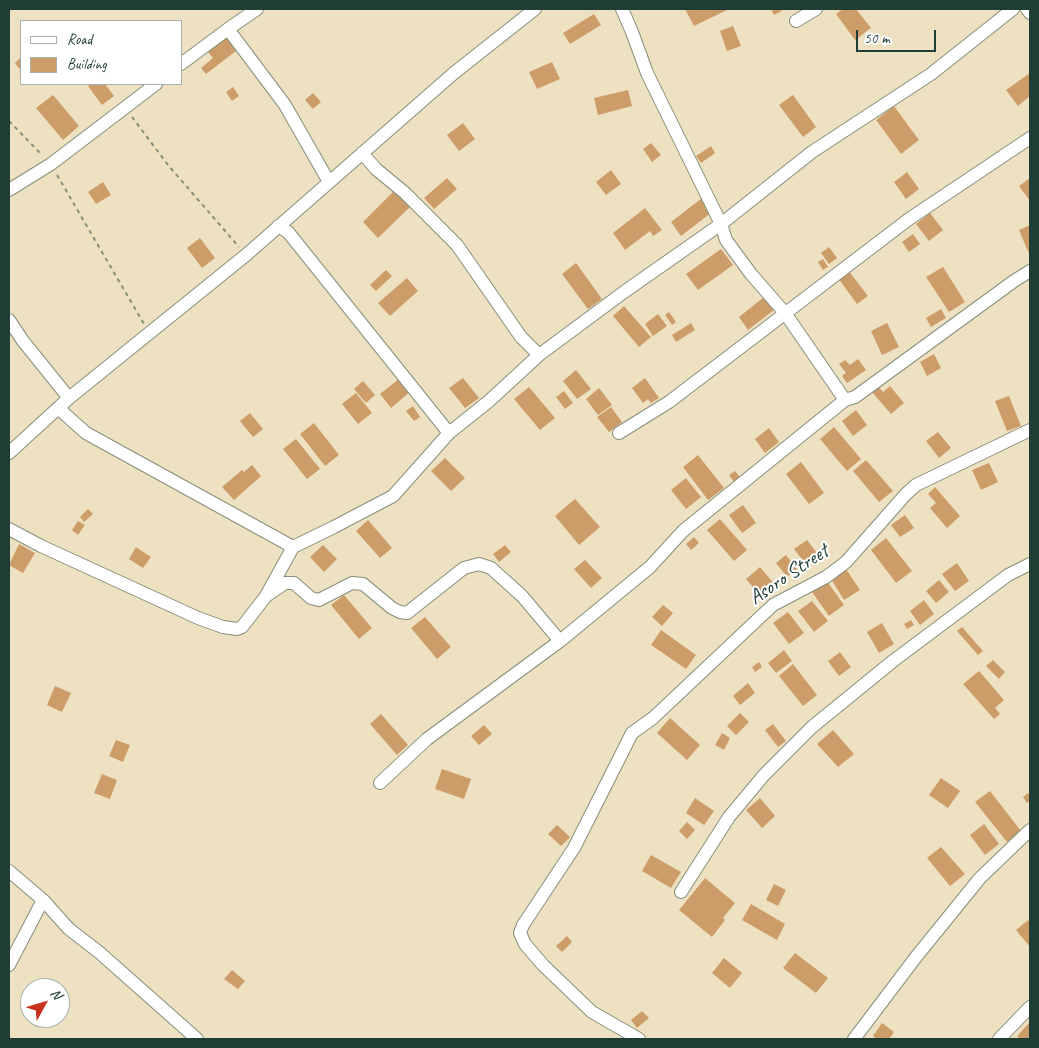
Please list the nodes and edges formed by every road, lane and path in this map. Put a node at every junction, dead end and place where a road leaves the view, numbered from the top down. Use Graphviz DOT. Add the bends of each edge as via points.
graph roads {
  1 [pos="257,9"];
  2 [pos="535,9"];
  3 [pos="622,9"];
  4 [pos="816,9"];
  5 [pos="1013,9"];
  6 [pos="1027,9"];
  7 [pos="1030,14"];
  8 [pos="796,20"];
  9 [pos="228,28"];
  10 [pos="182,63"];
  11 [pos="155,85"];
  12 [pos="125,108"];
  13 [pos="9,121"];
  14 [pos="1030,138"];
  15 [pos="362,153"];
  16 [pos="51,164"];
  17 [pos="329,182"];
  18 [pos="9,190"];
  19 [pos="721,224"];
  20 [pos="278,226"];
  21 [pos="246,255"];
  22 [pos="1030,271"];
  23 [pos="784,313"];
  24 [pos="9,320"];
  25 [pos="149,332"];
  26 [pos="539,355"];
  27 [pos="69,398"];
  28 [pos="845,400"];
  29 [pos="58,408"];
  30 [pos="1030,430"];
  31 [pos="449,433"];
  32 [pos="619,433"];
  33 [pos="9,453"];
  34 [pos="9,529"];
  35 [pos="293,546"];
  36 [pos="1030,564"];
  37 [pos="266,596"];
  38 [pos="560,641"];
  39 [pos="380,783"];
  40 [pos="1030,830"];
  41 [pos="9,870"];
  42 [pos="681,892"];
  43 [pos="43,900"];
  44 [pos="9,964"];
  45 [pos="1030,1007"];
  46 [pos="197,1039"];
  47 [pos="639,1039"];
  48 [pos="854,1039"];
  49 [pos="999,1039"];
  1 -- 9 [label="street"];
  2 -- 15 [label="street" via="454,73"];
  3 -- 19 [label="street" via="647,73"];
  4 -- 8 [label="street"];
  5 -- 19 [label="street" via="931,74 812,152"];
  6 -- 7 [label="street"];
  9 -- 10 [label="street"];
  9 -- 17 [label="street" via="285,105"];
  11 -- 12 [label="street"];
  12 -- 16 [label="street"];
  12 -- 21 [label="path" via="168,165"];
  13 -- 16 [label="path"];
  14 -- 23 [label="street" via="909,219"];
  15 -- 17 [label="street"];
  15 -- 26 [label="street" via="457,245 521,337"];
  16 -- 18 [label="street"];
  16 -- 25 [label="path"];
  17 -- 20 [label="street"];
  19 -- 23 [label="street" via="726,240"];
  19 -- 26 [label="street"];
  20 -- 21 [label="street"];
  20 -- 31 [label="street" via="288,232"];
  21 -- 25 [label="street"];
  22 -- 28 [label="street" via="855,397"];
  23 -- 28 [label="street"];
  23 -- 32 [label="street" via="669,402"];
  24 -- 27 [label="street"];
  25 -- 27 [label="street"];
  26 -- 31 [label="street"];
  27 -- 29 [label="street"];
  28 -- 38 [label="street" via="682,531 650,568"];
  29 -- 33 [label="street"];
  29 -- 35 [label="street" via="86,433"];
  30 -- 47 [label="street, Asoro Street" via="916,486 846,562 826,577 773,605 653,718 632,733 574,848 522,925 520,933 543,965 592,1012"];
  31 -- 35 [label="street" via="393,496"];
  34 -- 37 [label="street" via="198,618 224,627 242,627"];
  35 -- 37 [label="street"];
  36 -- 42 [label="street" via="1008,575 812,726 729,817"];
  37 -- 38 [label="street" via="285,583 294,583 311,598 319,600 352,583 363,584 392,608 407,612 464,568 479,564 491,568 522,596"];
  38 -- 39 [label="street" via="427,739"];
  40 -- 48 [label="street" via="980,878"];
  41 -- 43 [label="street"];
  43 -- 44 [label="street"];
  43 -- 46 [label="street" via="69,929"];
  45 -- 49 [label="street"];
}
